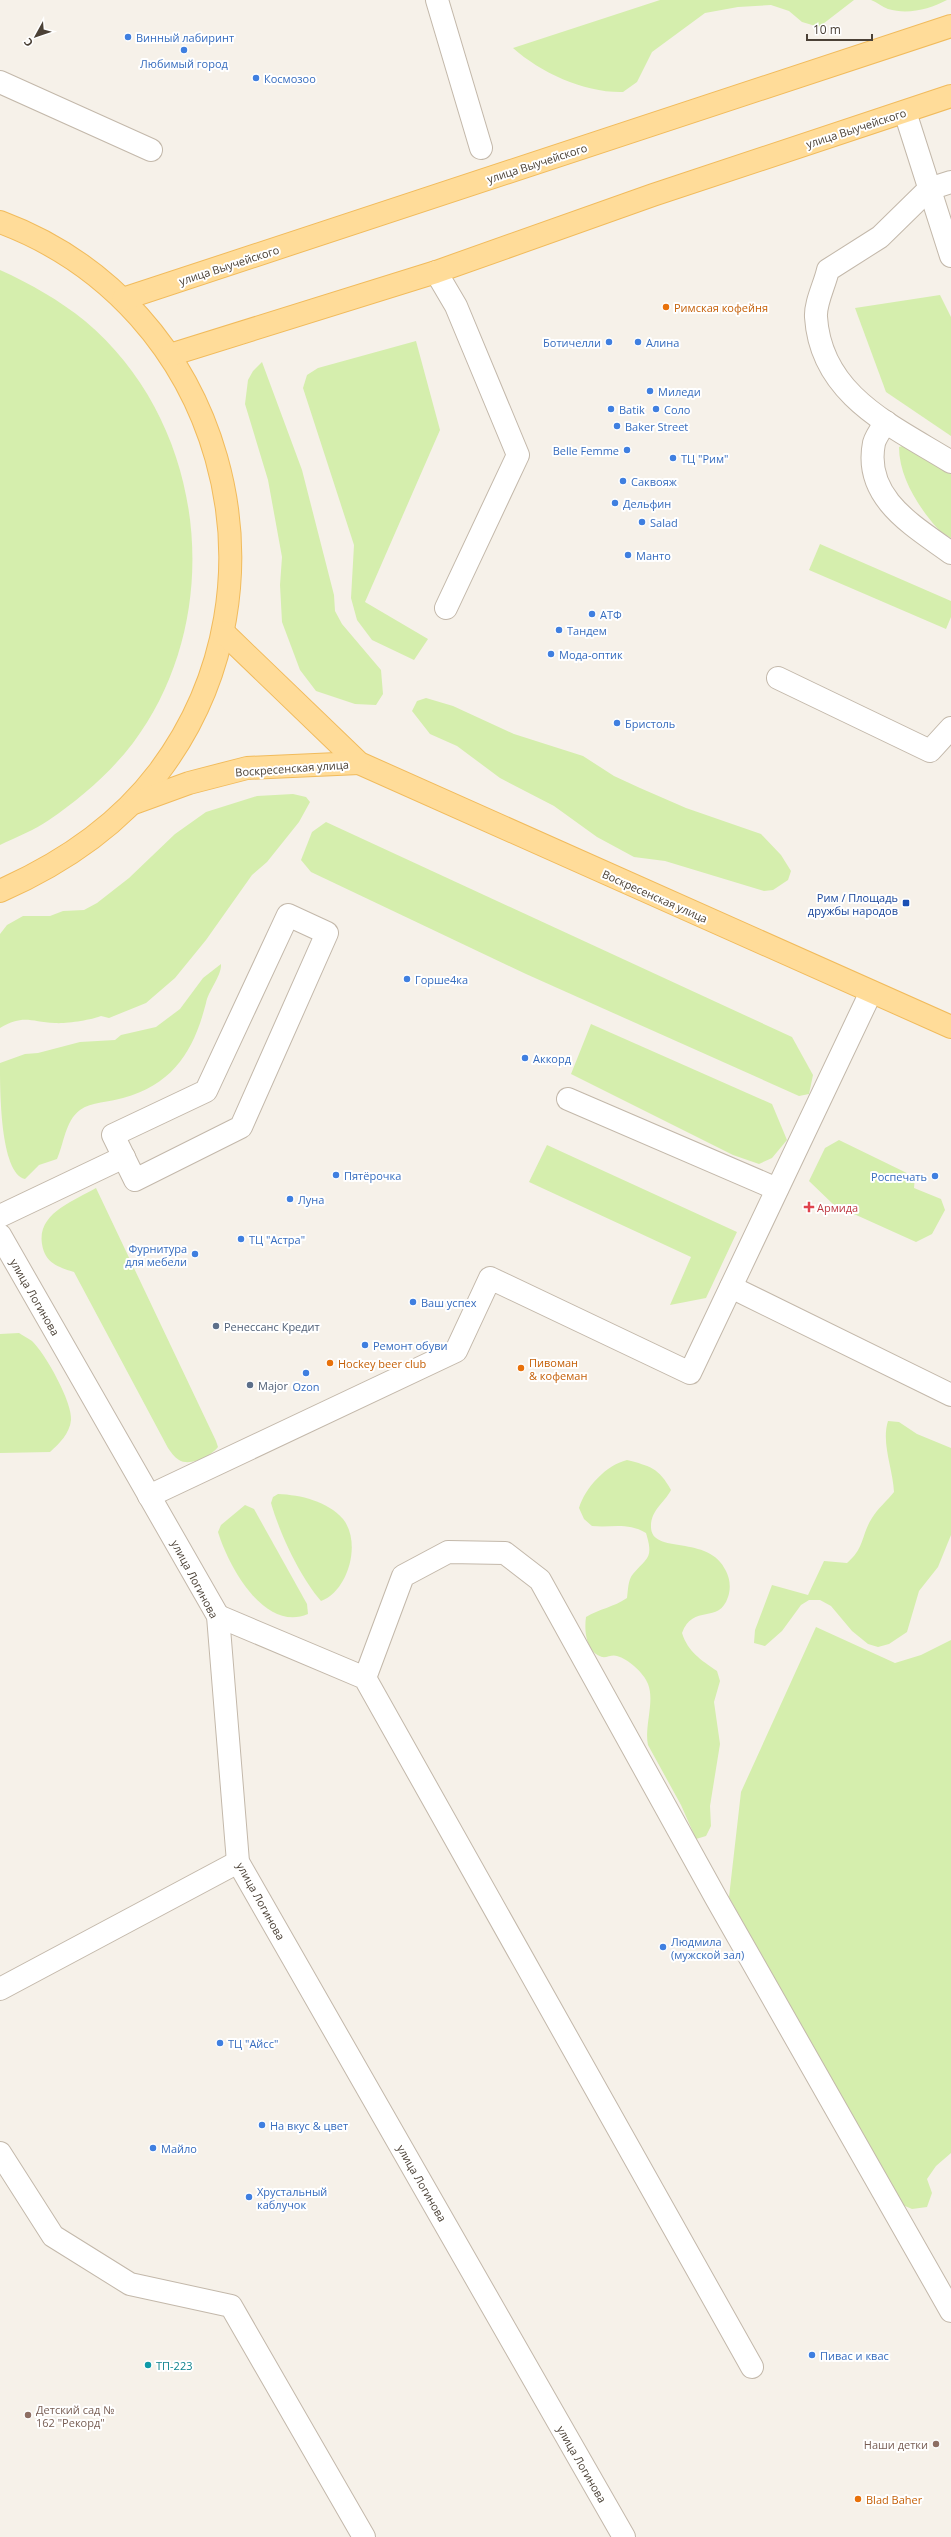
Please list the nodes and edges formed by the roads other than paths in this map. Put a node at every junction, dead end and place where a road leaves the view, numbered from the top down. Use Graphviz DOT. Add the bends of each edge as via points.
graph roads {
  1 [pos="437,0"];
  2 [pos="951,26"];
  3 [pos="0,82"];
  4 [pos="951,96"];
  5 [pos="905,112"];
  6 [pos="481,148"];
  7 [pos="151,150"];
  8 [pos="951,182"];
  9 [pos="929,189"];
  10 [pos="0,222"];
  11 [pos="951,256"];
  12 [pos="436,272"];
  13 [pos="123,299"];
  14 [pos="170,355"];
  15 [pos="886,422"];
  16 [pos="951,462"];
  17 [pos="951,553"];
  18 [pos="446,608"];
  19 [pos="223,632"];
  20 [pos="778,678"];
  21 [pos="951,728"];
  22 [pos="359,763"];
  23 [pos="133,803"];
  24 [pos="0,891"];
  25 [pos="871,992"];
  26 [pos="951,1027"];
  27 [pos="568,1099"];
  28 [pos="124,1157"];
  29 [pos="777,1189"];
  30 [pos="0,1216"];
  31 [pos="0,1235"];
  32 [pos="731,1287"];
  33 [pos="951,1395"];
  34 [pos="150,1496"];
  35 [pos="218,1616"];
  36 [pos="365,1678"];
  37 [pos="238,1862"];
  38 [pos="0,1989"];
  39 [pos="0,2153"];
  40 [pos="951,2311"];
  41 [pos="752,2367"];
  42 [pos="364,2537"];
  43 [pos="624,2537"];
  1 -- 6 [label="street"];
  2 -- 13 [label="main road, улица Выучейского"];
  3 -- 7 [label="street"];
  4 -- 5 [label="main road, улица Выучейского"];
  5 -- 9 [label="street"];
  5 -- 12 [label="main road, улица Выучейского" via="653,195"];
  8 -- 9 [label="street"];
  9 -- 11 [label="street"];
  9 -- 15 [label="street" via="880,237 828,270 816,316 823,351 839,382 866,410"];
  10 -- 13 [label="main road" via="56,248 91,271"];
  12 -- 14 [label="main road, улица Выучейского"];
  12 -- 18 [label="street" via="456,306 518,455"];
  13 -- 14 [label="main road"];
  14 -- 19 [label="main road" via="197,404 212,441 224,488 230,536 230,584"];
  15 -- 16 [label="street"];
  15 -- 17 [label="street" via="874,442 872,462 878,489 900,516"];
  19 -- 22 [label="main road, Воскресенская улица"];
  19 -- 23 [label="main road" via="199,706 181,740"];
  20 -- 21 [label="street" via="930,751"];
  22 -- 23 [label="main road, Воскресенская улица" via="247,768 189,783"];
  22 -- 25 [label="main road, Воскресенская улица"];
  23 -- 24 [label="main road" via="93,839 48,869"];
  25 -- 26 [label="main road, Воскресенская улица"];
  25 -- 29 [label="street"];
  27 -- 29 [label="street"];
  28 -- 28 [label="street" via="135,1180 241,1127 327,933 288,914 206,1090 114,1135"];
  28 -- 30 [label="street"];
  29 -- 32 [label="street"];
  31 -- 34 [label="street, улица Логинова"];
  32 -- 33 [label="street"];
  32 -- 34 [label="street" via="690,1373 490,1278 456,1351"];
  34 -- 35 [label="street, улица Логинова"];
  35 -- 36 [label="street"];
  35 -- 37 [label="street, улица Логинова"];
  36 -- 40 [label="street" via="403,1576 448,1552 505,1554 540,1580 716,1898"];
  36 -- 41 [label="street"];
  37 -- 38 [label="street"];
  37 -- 43 [label="street, улица Логинова"];
  39 -- 42 [label="street" via="53,2236 130,2284 231,2306"];
}
